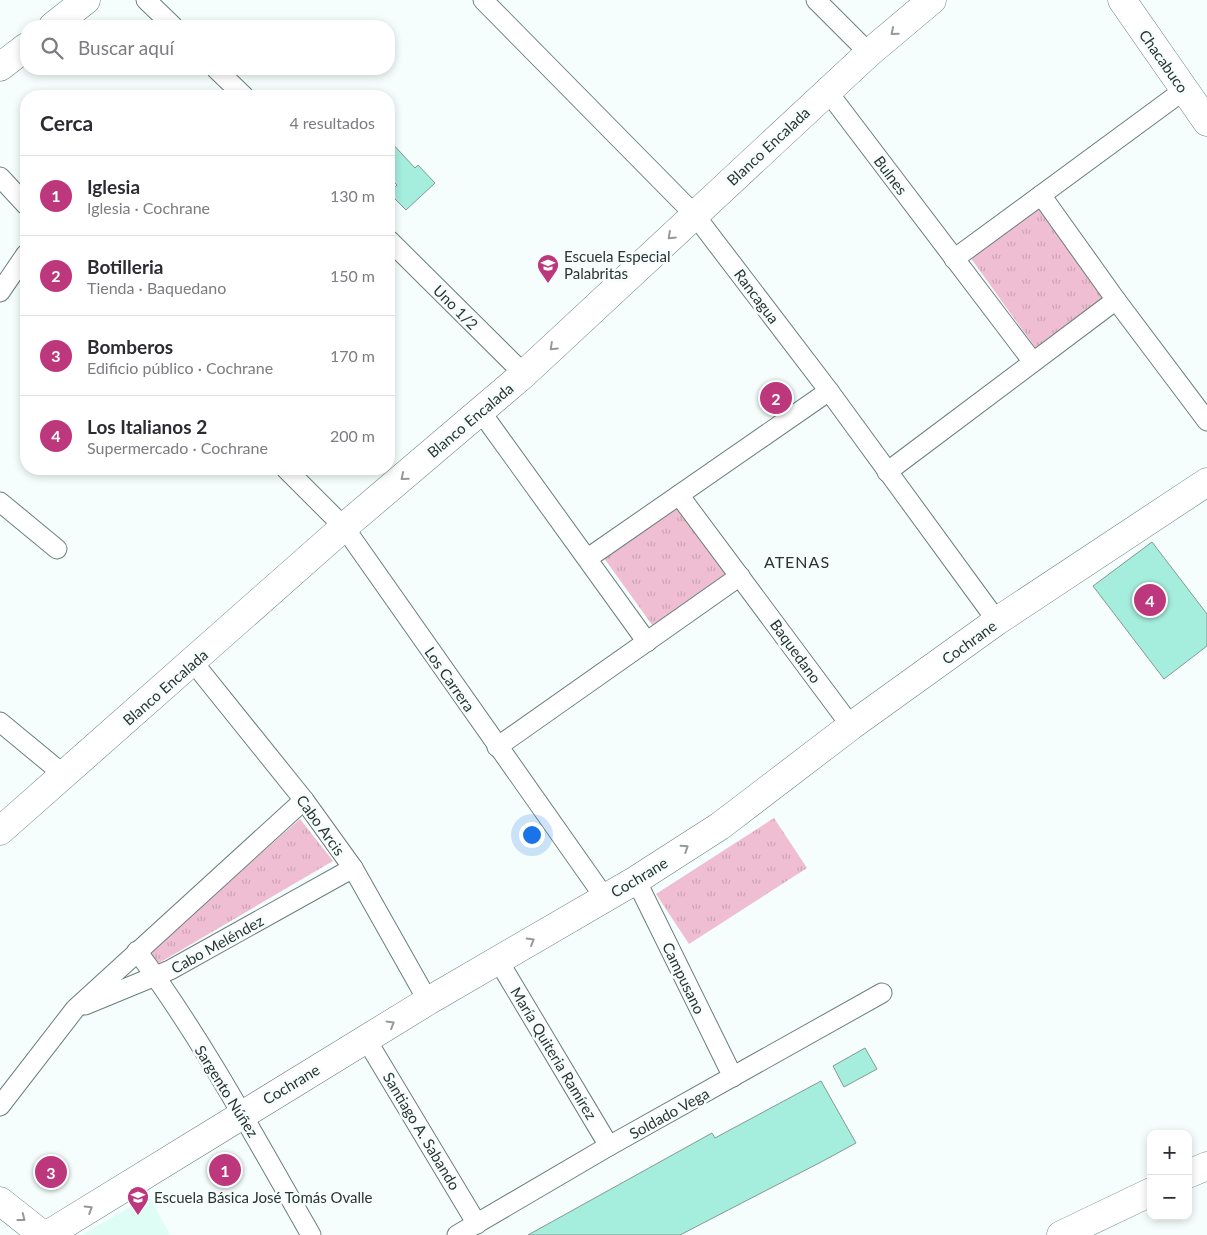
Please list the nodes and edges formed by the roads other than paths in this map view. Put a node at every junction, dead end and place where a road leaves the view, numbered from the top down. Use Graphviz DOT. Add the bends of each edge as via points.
graph roads {
  1 [pos="86,0"];
  2 [pos="146,0"];
  3 [pos="483,0"];
  4 [pos="816,0"];
  5 [pos="932,0"];
  6 [pos="1122,0"];
  7 [pos="61,20"];
  8 [pos="167,20"];
  9 [pos="20,52"];
  10 [pos="869,53"];
  11 [pos="0,67"];
  12 [pos="222,75"];
  13 [pos="238,90"];
  14 [pos="1184,90"];
  15 [pos="828,92"];
  16 [pos="1207,122"];
  17 [pos="0,177"];
  18 [pos="1041,195"];
  19 [pos="20,198"];
  20 [pos="694,214"];
  21 [pos="395,246"];
  22 [pos="954,259"];
  23 [pos="20,263"];
  24 [pos="0,292"];
  25 [pos="1116,300"];
  26 [pos="1033,362"];
  27 [pos="524,374"];
  28 [pos="829,392"];
  29 [pos="481,412"];
  30 [pos="1207,421"];
  31 [pos="887,472"];
  32 [pos="292,475"];
  33 [pos="1207,482"];
  34 [pos="679,495"];
  35 [pos="0,502"];
  36 [pos="344,527"];
  37 [pos="57,549"];
  38 [pos="588,558"];
  39 [pos="740,576"];
  40 [pos="997,621"];
  41 [pos="647,642"];
  42 [pos="193,662"];
  43 [pos="0,722"];
  44 [pos="851,726"];
  45 [pos="497,747"];
  46 [pos="63,774"];
  47 [pos="304,800"];
  48 [pos="0,832"];
  49 [pos="353,868"];
  50 [pos="636,880"];
  51 [pos="605,898"];
  52 [pos="137,951"];
  53 [pos="498,960"];
  54 [pos="156,976"];
  55 [pos="882,993"];
  56 [pos="428,1002"];
  57 [pos="75,1008"];
  58 [pos="366,1039"];
  59 [pos="733,1077"];
  60 [pos="0,1106"];
  61 [pos="242,1114"];
  62 [pos="610,1146"];
  63 [pos="1207,1166"];
  64 [pos="1192,1172"];
  65 [pos="1147,1194"];
  66 [pos="0,1201"];
  67 [pos="477,1224"];
  68 [pos="43,1235"];
  69 [pos="47,1235"];
  70 [pos="311,1235"];
  71 [pos="458,1235"];
  72 [pos="1061,1235"];
  1 -- 7 [label="street"];
  2 -- 8 [label="street"];
  3 -- 20 [label="street, Rancagua"];
  4 -- 10 [label="street"];
  5 -- 10 [label="street, Blanco Encalada, one-way"];
  6 -- 14 [label="street, Chacabuco"];
  9 -- 11 [label="street"];
  10 -- 15 [label="street, Blanco Encalada"];
  12 -- 13 [label="street"];
  14 -- 16 [label="street, Chacabuco"];
  14 -- 18 [label="street"];
  15 -- 20 [label="street, Blanco Encalada"];
  15 -- 22 [label="street, Bulnes"];
  17 -- 19 [label="street"];
  18 -- 22 [label="street"];
  18 -- 25 [label="street"];
  20 -- 27 [label="street, Blanco Encalada, one-way"];
  20 -- 28 [label="street, Rancagua"];
  21 -- 27 [label="street, Uno 1/2"];
  22 -- 26 [label="street, Bulnes"];
  23 -- 24 [label="street"];
  25 -- 26 [label="street"];
  25 -- 30 [label="street"];
  26 -- 31 [label="street"];
  27 -- 29 [label="street, Blanco Encalada"];
  28 -- 31 [label="street, Rancagua"];
  28 -- 34 [label="street"];
  29 -- 36 [label="street, Blanco Encalada, one-way"];
  29 -- 38 [label="street"];
  31 -- 40 [label="street, Rancagua"];
  32 -- 36 [label="street, Los Carrera"];
  33 -- 40 [label="street, Cochrane"];
  34 -- 38 [label="street"];
  34 -- 39 [label="street, Baquedano"];
  35 -- 37 [label="street"];
  36 -- 42 [label="street, Blanco Encalada"];
  36 -- 45 [label="street, Los Carrera"];
  38 -- 41 [label="street"];
  39 -- 41 [label="street"];
  39 -- 44 [label="street, Baquedano"];
  40 -- 44 [label="street, Cochrane"];
  41 -- 45 [label="street"];
  42 -- 46 [label="street, Blanco Encalada"];
  42 -- 47 [label="street, Cabo Arcis"];
  43 -- 46 [label="street"];
  50 -- 44 [label="street, Cochrane, one-way" via="720,826"];
  45 -- 51 [label="street, Los Carrera"];
  46 -- 48 [label="street, Blanco Encalada"];
  47 -- 49 [label="street, Cabo Arcis"];
  47 -- 52 [label="street"];
  49 -- 54 [label="street, Cabo Meléndez"];
  49 -- 56 [label="street, Cabo Arcis"];
  50 -- 51 [label="street, Cochrane"];
  50 -- 59 [label="street, Campusano"];
  53 -- 51 [label="street, Cochrane, one-way"];
  52 -- 54 [label="street, Sargento Núñez"];
  52 -- 57 [label="street"];
  53 -- 56 [label="street, Cochrane"];
  53 -- 62 [label="street, María Quiteria Ramírez"];
  54 -- 57 [label="street, Cabo Meléndez"];
  54 -- 61 [label="street, Sargento Núñez"];
  55 -- 59 [label="street, Soldado Vega"];
  58 -- 56 [label="street, Cochrane, one-way"];
  57 -- 60 [label="street"];
  58 -- 61 [label="street, Cochrane"];
  58 -- 67 [label="street, Santiago A. Sabando"];
  59 -- 62 [label="street, Soldado Vega"];
  69 -- 61 [label="street, Cochrane, one-way"];
  61 -- 70 [label="street, Sargento Núñez"];
  62 -- 67 [label="street, Soldado Vega"];
  63 -- 64 [label="street"];
  65 -- 72 [label="street"];
  66 -- 68 [label="street, one-way"];
  67 -- 71 [label="street, Soldado Vega"];
}
